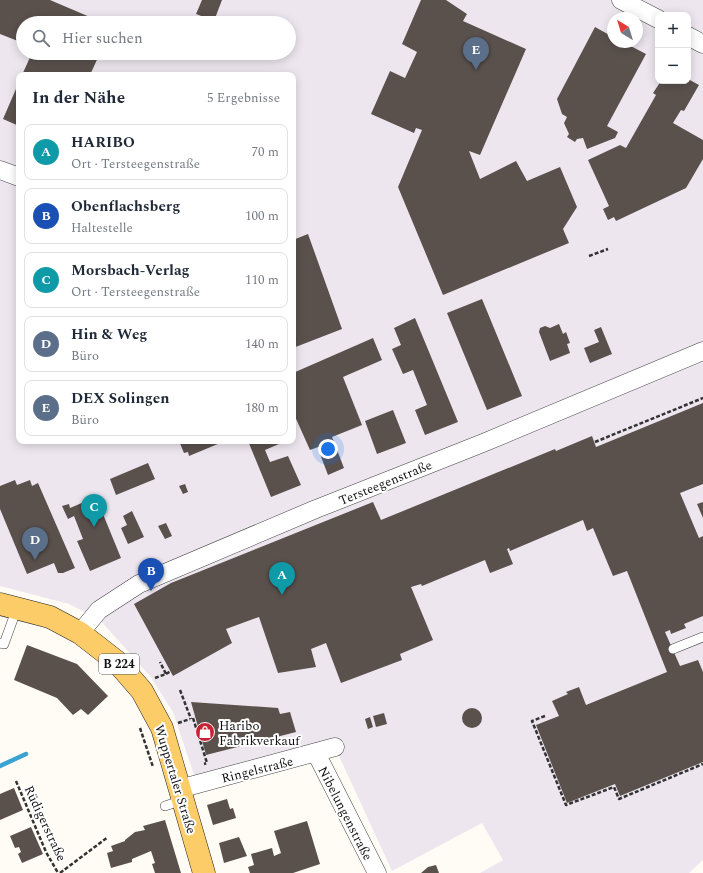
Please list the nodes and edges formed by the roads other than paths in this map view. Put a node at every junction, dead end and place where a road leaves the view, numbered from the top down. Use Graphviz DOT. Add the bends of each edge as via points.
graph roads {
  1 [pos="621,0"];
  2 [pos="655,17"];
  3 [pos="691,38"];
  4 [pos="703,44"];
  5 [pos="0,170"];
  6 [pos="16,176"];
  7 [pos="703,351"];
  8 [pos="8,606"];
  9 [pos="80,633"];
  10 [pos="703,637"];
  11 [pos="0,643"];
  12 [pos="673,648"];
  13 [pos="335,747"];
  14 [pos="316,754"];
  15 [pos="176,798"];
  16 [pos="204,873"];
  17 [pos="377,873"];
  1 -- 2 [label="street"];
  3 -- 4 [label="street"];
  5 -- 6 [label="street"];
  7 -- 9 [label="street, Tersteegenstraße" via="139,584 103,607"];
  8 -- 9 [label="main road, Wuppertaler Straße / B 224" via="50,617"];
  8 -- 11 [label="lane" via="4,644"];
  9 -- 15 [label="main road, Wuppertaler Straße / B 224" via="116,661 142,691 162,728"];
  10 -- 12 [label="lane"];
  13 -- 14 [label="street, Ringelstraße"];
  14 -- 15 [label="street, Ringelstraße"];
  14 -- 17 [label="street, Nibelungenstraße"];
  15 -- 16 [label="main road, Wuppertaler Straße / B 224"];
}
